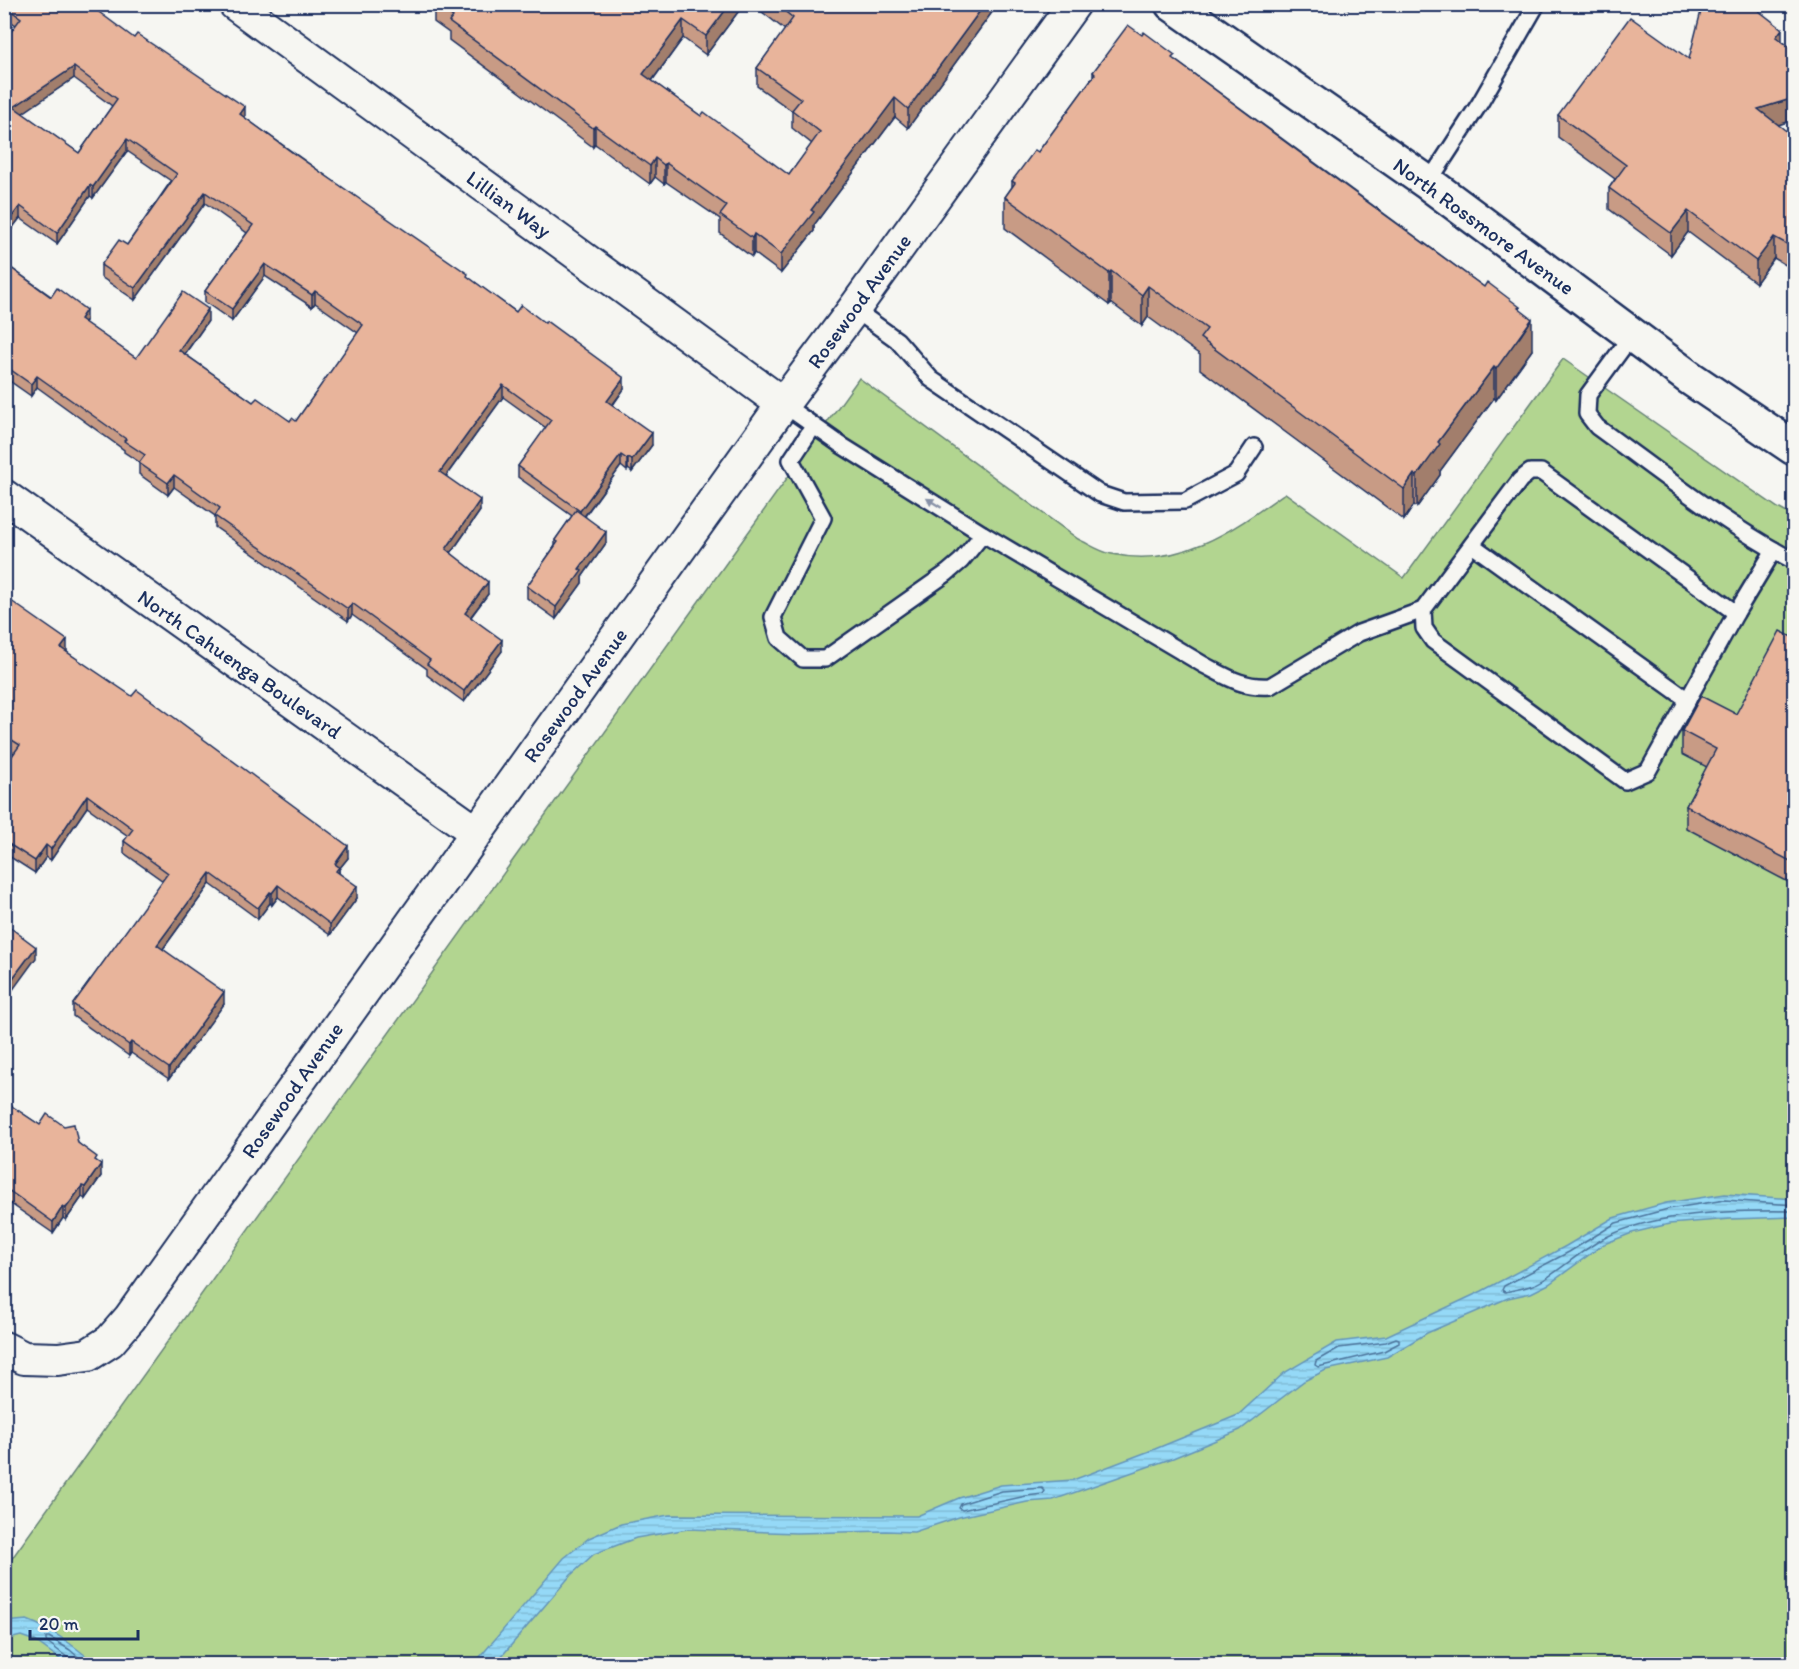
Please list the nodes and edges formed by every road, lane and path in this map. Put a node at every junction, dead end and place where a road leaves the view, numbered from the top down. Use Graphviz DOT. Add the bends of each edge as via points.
graph roads {
  1 [pos="235,4"];
  2 [pos="1074,4"];
  3 [pos="1172,4"];
  4 [pos="1537,4"];
  5 [pos="1428,183"];
  6 [pos="854,309"];
  7 [pos="1632,335"];
  8 [pos="783,404"];
  9 [pos="813,427"];
  10 [pos="1254,447"];
  11 [pos="1794,448"];
  12 [pos="4,496"];
  13 [pos="983,534"];
  14 [pos="1472,545"];
  15 [pos="1774,550"];
  16 [pos="1794,561"];
  17 [pos="1423,610"];
  18 [pos="1736,613"];
  19 [pos="1688,700"];
  20 [pos="476,832"];
  21 [pos="4,1348"];
  1 -- 8 [label="street, Lillian Way"];
  2 -- 6 [label="street, Rosewood Avenue"];
  3 -- 5 [label="main road, North Rossmore Avenue"];
  4 -- 5 [label="lane"];
  5 -- 7 [label="main road, North Rossmore Avenue"];
  6 -- 8 [label="street, Rosewood Avenue"];
  6 -- 10 [label="lane" via="897,340 931,379 1100,494 1125,502 1185,501 1236,474"];
  7 -- 11 [label="main road, North Rossmore Avenue"];
  7 -- 15 [label="lane" via="1588,395 1587,414 1597,428"];
  8 -- 9 [label="lane"];
  8 -- 20 [label="street, Rosewood Avenue"];
  13 -- 9 [label="lane, one-way"];
  9 -- 13 [label="lane" via="791,460 823,518 773,617 779,638 803,659 825,659 947,573"];
  12 -- 20 [label="street, North Cahuenga Boulevard"];
  13 -- 17 [label="lane" via="1204,665 1253,687 1270,686 1359,633"];
  14 -- 17 [label="lane"];
  14 -- 18 [label="lane" via="1520,480 1530,472 1541,472"];
  14 -- 19 [label="lane"];
  15 -- 16 [label="lane"];
  15 -- 18 [label="lane"];
  17 -- 19 [label="lane" via="1424,628 1433,641 1625,780 1648,771"];
  18 -- 19 [label="lane"];
  20 -- 21 [label="street, Rosewood Avenue" via="110,1341 88,1354 58,1359 24,1358"];
}
